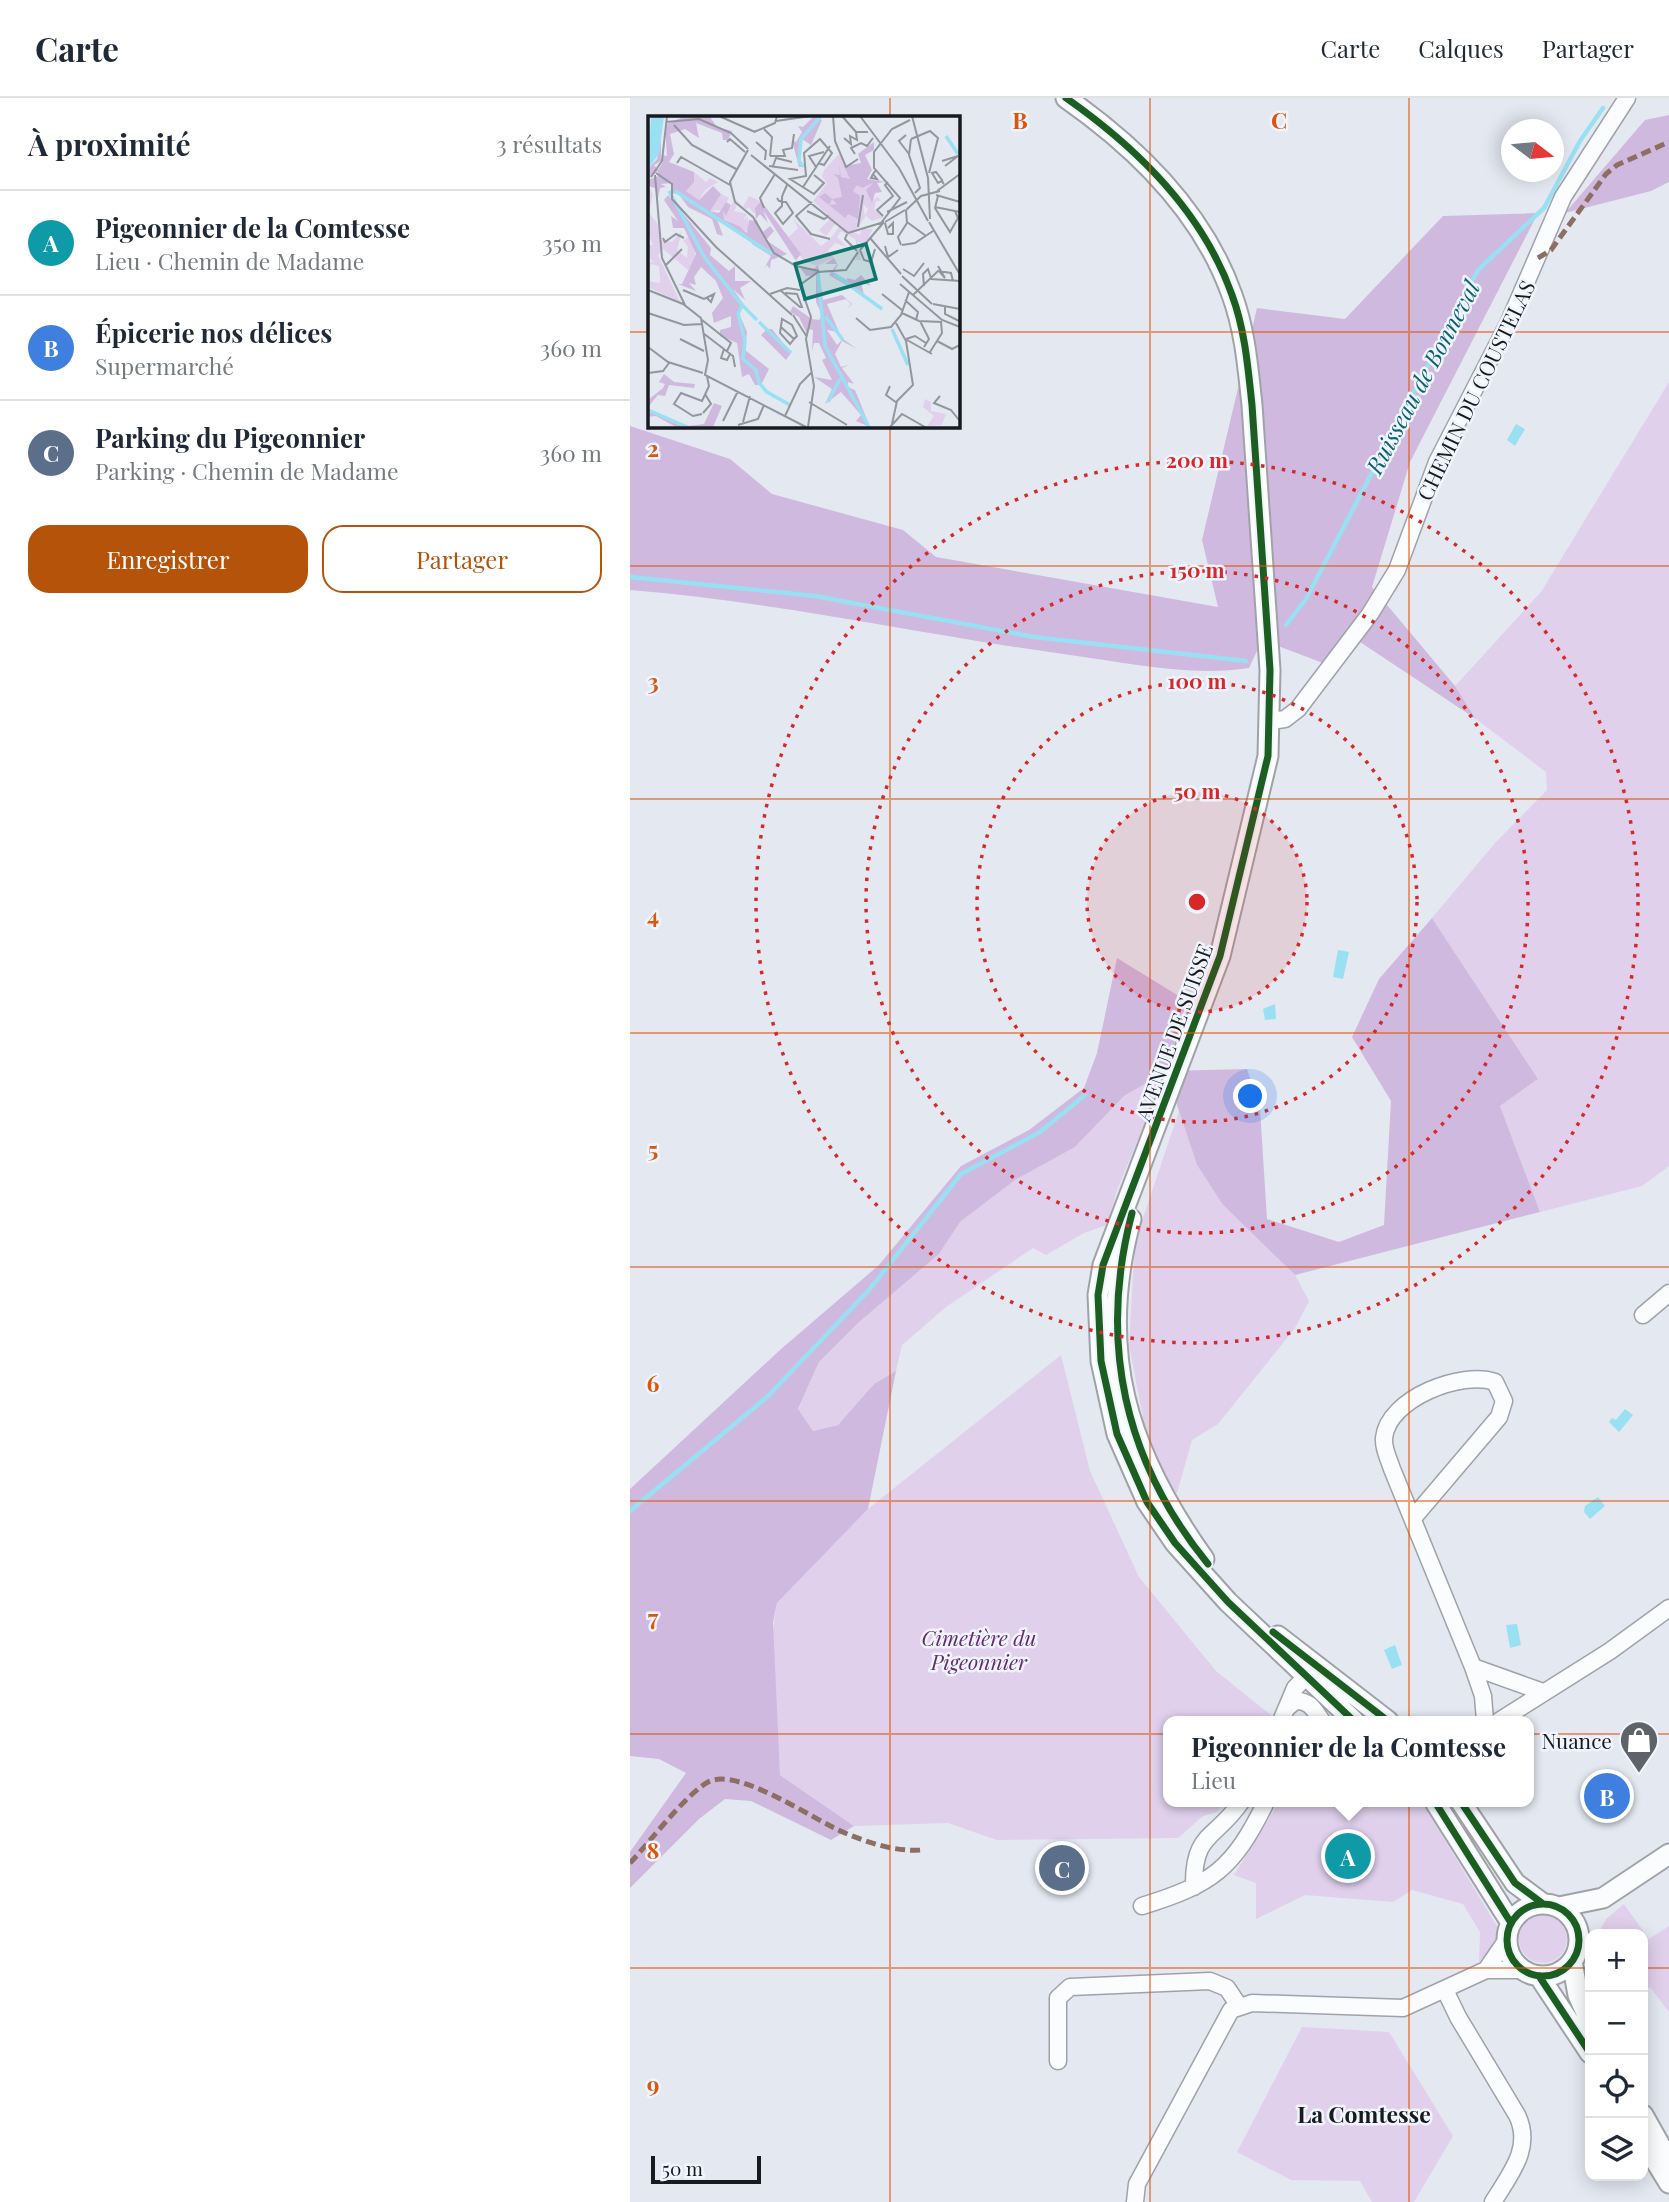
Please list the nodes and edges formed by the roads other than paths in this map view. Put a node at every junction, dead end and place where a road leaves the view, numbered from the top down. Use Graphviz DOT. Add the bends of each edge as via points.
graph roads {
  1 [pos="1066,98"];
  2 [pos="1623,104"];
  3 [pos="1270,721"];
  4 [pos="1669,1293"];
  5 [pos="1643,1315"];
  6 [pos="1414,1517"];
  7 [pos="1669,1608"];
  8 [pos="1473,1667"];
  9 [pos="1309,1671"];
  10 [pos="1543,1692"];
  11 [pos="1284,1715"];
  12 [pos="1319,1716"];
  13 [pos="1350,1716"];
  14 [pos="1380,1716"];
  15 [pos="1485,1716"];
  16 [pos="1507,1716"];
  17 [pos="1236,1807"];
  18 [pos="1263,1807"];
  19 [pos="1438,1807"];
  20 [pos="1464,1807"];
  21 [pos="1669,1854"];
  22 [pos="1194,1887"];
  23 [pos="1603,1898"];
  24 [pos="1550,1905"];
  25 [pos="1142,1906"];
  26 [pos="1508,1932"];
  27 [pos="1579,1937"];
  28 [pos="1572,1961"];
  29 [pos="1486,1970"];
  30 [pos="1531,1973"];
  31 [pos="1446,1990"];
  32 [pos="1238,2006"];
  33 [pos="1585,2011"];
  34 [pos="1585,2046"];
  35 [pos="1058,2061"];
  36 [pos="1645,2118"];
  37 [pos="1648,2147"];
  38 [pos="1669,2161"];
  39 [pos="1669,2183"];
  40 [pos="1135,2202"];
  41 [pos="1493,2202"];
  1 -- 3 [label="street, AVENUE DE SUISSE" via="1121,141 1184,209 1205,237 1232,296 1252,405"];
  2 -- 3 [label="street, CHEMIN DU COUSTELAS" via="1563,197 1509,322 1437,461 1385,591 1298,709 1286,719"];
  3 -- 9 [label="street, AVENUE DE SUISSE" via="1261,795 1220,956 1150,1149 1121,1260 1116,1317 1120,1374 1131,1425 1160,1492 1205,1560"];
  4 -- 5 [label="street"];
  6 -- 6 [label="street" via="1385,1449 1390,1423 1421,1393 1478,1378 1495,1382 1504,1401 1499,1417"];
  6 -- 8 [label="street"];
  7 -- 10 [label="street"];
  8 -- 10 [label="street"];
  8 -- 15 [label="street"];
  9 -- 11 [label="street"];
  9 -- 13 [label="street, AVENUE DE SUISSE"];
  9 -- 14 [label="street, AVENUE DE SUISSE"];
  10 -- 16 [label="street"];
  11 -- 12 [label="street" via="1295,1701 1302,1700"];
  17 -- 22 [label="street" via="1193,1860"];
  18 -- 22 [label="street" via="1231,1861"];
  19 -- 26 [label="street"];
  20 -- 24 [label="street" via="1515,1883"];
  21 -- 23 [label="street"];
  22 -- 25 [label="street"];
  23 -- 24 [label="street"];
  23 -- 27 [label="street"];
  24 -- 26 [label="street" via="1520,1911"];
  24 -- 27 [label="street" via="1573,1918"];
  26 -- 29 [label="street"];
  26 -- 30 [label="street" via="1511,1958"];
  27 -- 28 [label="street"];
  28 -- 30 [label="street" via="1561,1971"];
  28 -- 33 [label="street"];
  29 -- 30 [label="street"];
  29 -- 31 [label="street"];
  30 -- 34 [label="street"];
  31 -- 32 [label="street" via="1395,2009"];
  31 -- 41 [label="street" via="1523,2132 1520,2156"];
  32 -- 35 [label="street" via="1227,1988 1210,1981 1070,1987 1058,1998"];
  32 -- 40 [label="street" via="1224,2018 1165,2129 1137,2183"];
  36 -- 38 [label="street"];
  37 -- 39 [label="street"];
}
